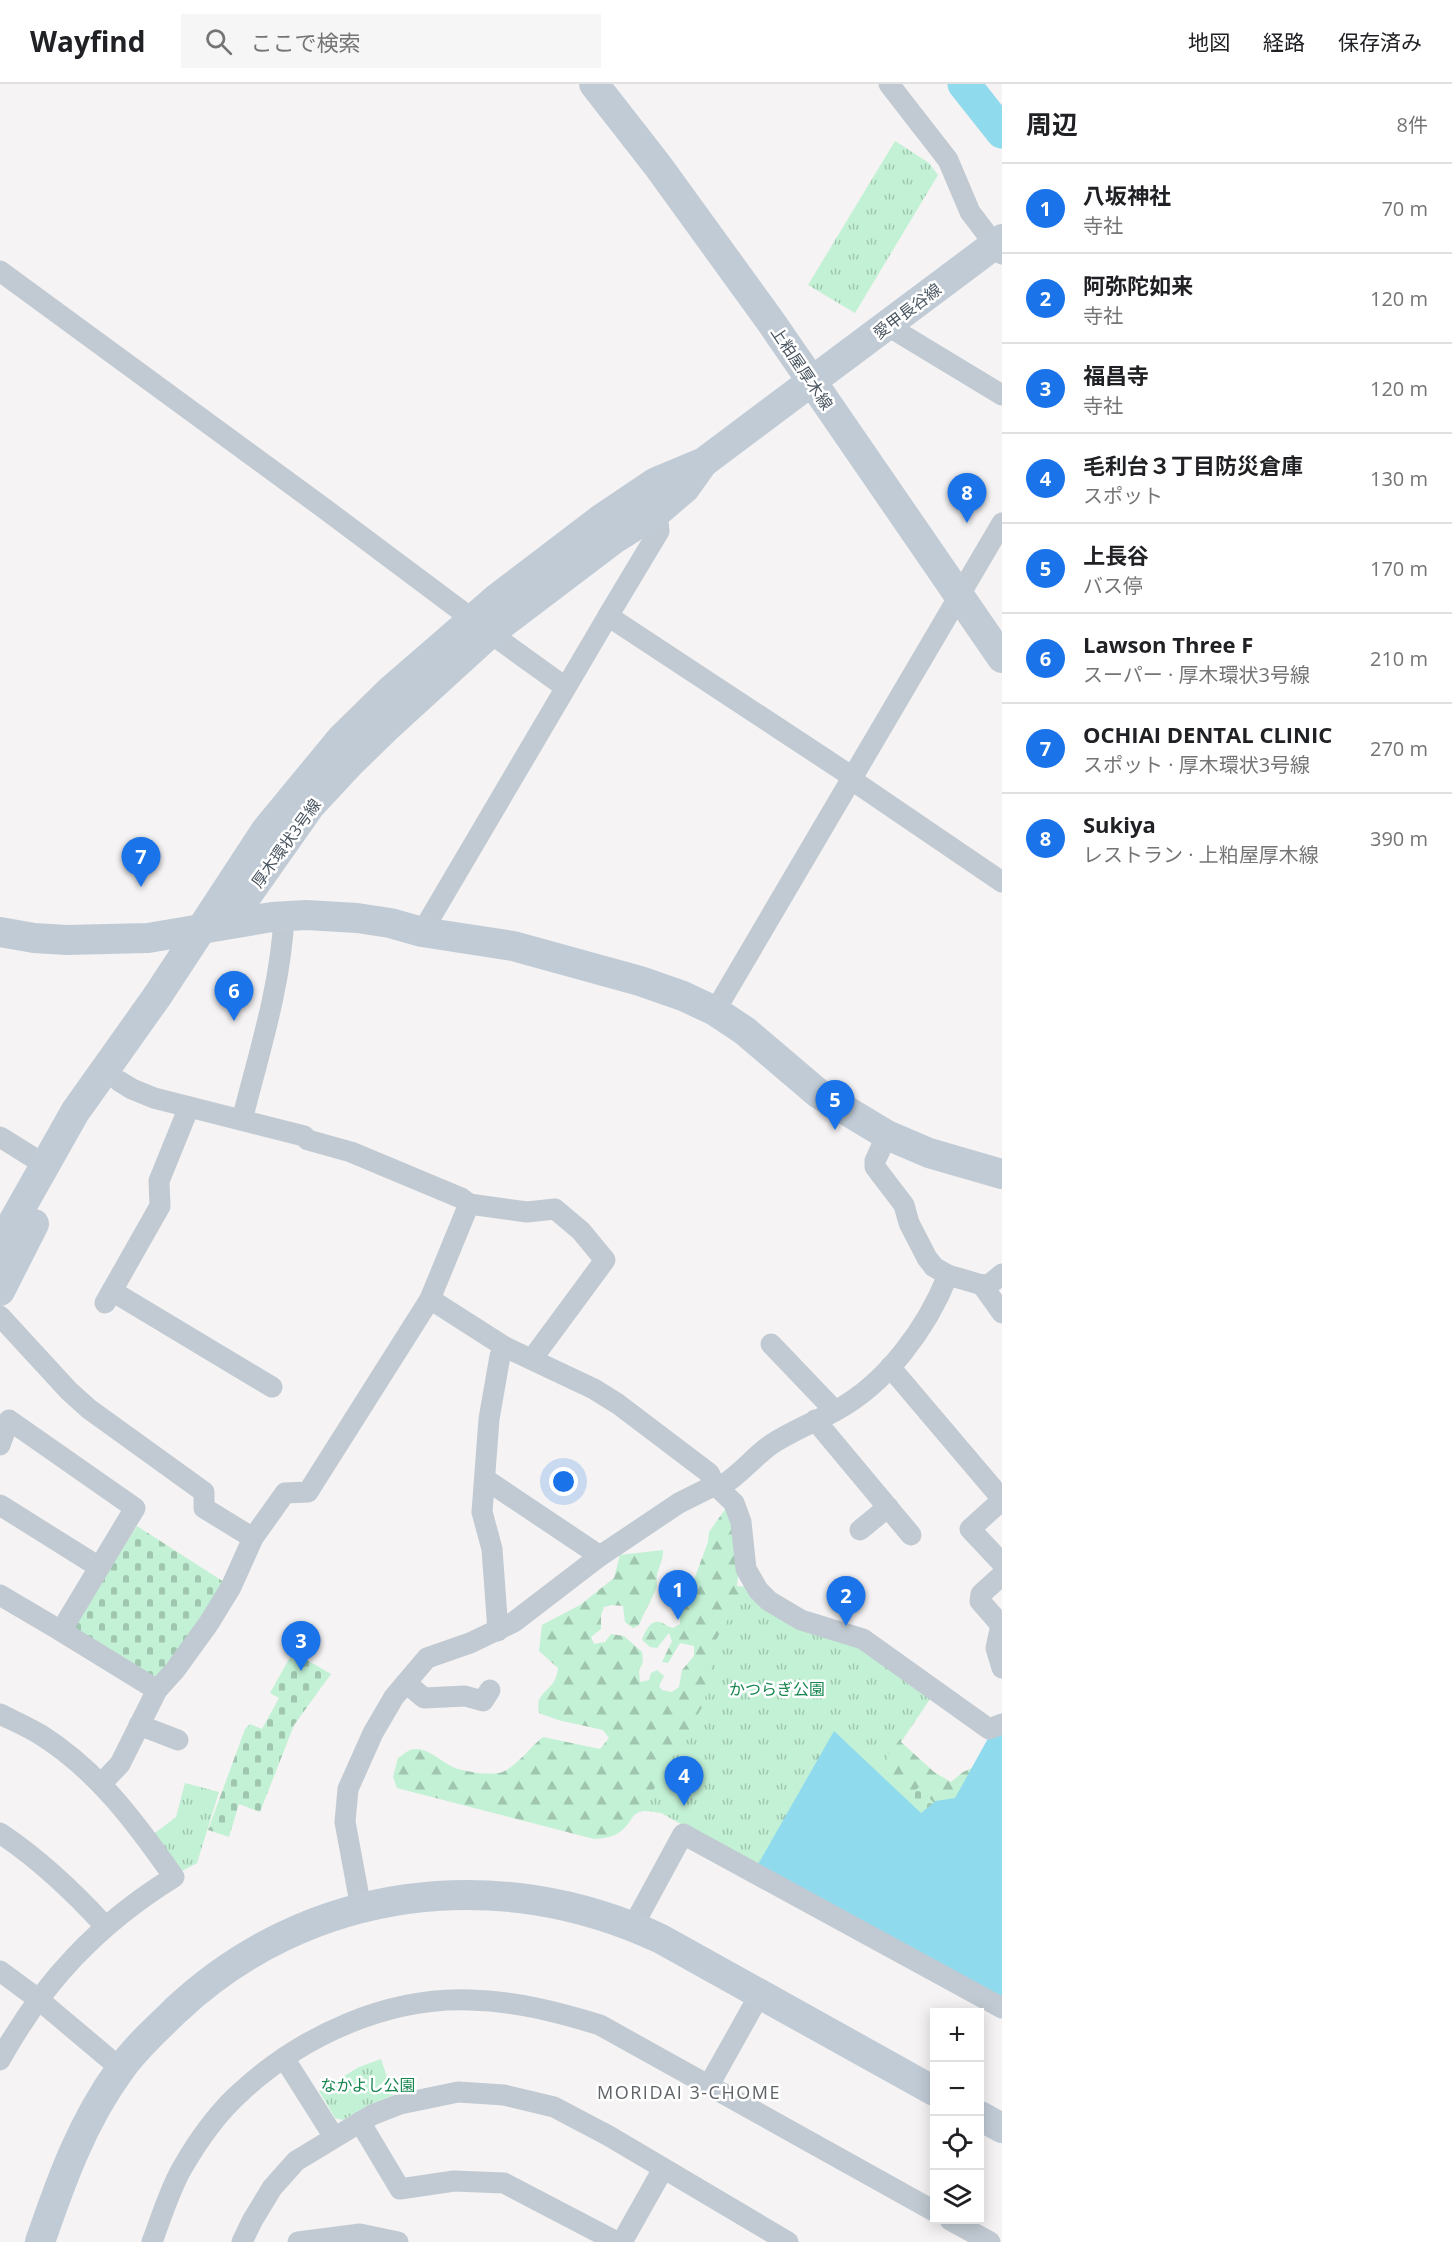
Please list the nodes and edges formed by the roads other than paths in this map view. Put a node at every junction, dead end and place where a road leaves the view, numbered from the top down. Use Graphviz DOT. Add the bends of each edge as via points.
graph roads {
  1 [pos="594,84"];
  2 [pos="889,84"];
  3 [pos="1000,246"];
  4 [pos="0,271"];
  5 [pos="888,326"];
  6 [pos="812,382"];
  7 [pos="1002,395"];
  8 [pos="704,462"];
  9 [pos="657,512"];
  10 [pos="1002,522"];
  11 [pos="960,594"];
  12 [pos="608,616"];
  13 [pos="481,626"];
  14 [pos="1002,658"];
  15 [pos="565,687"];
  16 [pos="851,776"];
  17 [pos="1002,882"];
  18 [pos="284,916"];
  19 [pos="213,927"];
  20 [pos="0,932"];
  21 [pos="422,932"];
  22 [pos="714,1011"];
  23 [pos="118,1081"];
  24 [pos="189,1107"];
  25 [pos="242,1120"];
  26 [pos="887,1135"];
  27 [pos="0,1137"];
  28 [pos="45,1165"];
  29 [pos="1002,1174"];
  30 [pos="469,1204"];
  31 [pos="1,1241"];
  32 [pos="1002,1274"];
  33 [pos="948,1275"];
  34 [pos="982,1285"];
  35 [pos="0,1291"];
  36 [pos="430,1299"];
  37 [pos="1002,1313"];
  38 [pos="0,1316"];
  39 [pos="771,1344"];
  40 [pos="505,1347"];
  41 [pos="532,1359"];
  42 [pos="890,1367"];
  43 [pos="272,1387"];
  44 [pos="835,1411"];
  45 [pos="815,1420"];
  46 [pos="0,1445"];
  47 [pos="485,1479"];
  48 [pos="715,1485"];
  49 [pos="1002,1500"];
  50 [pos="0,1505"];
  51 [pos="888,1507"];
  52 [pos="861,1530"];
  53 [pos="911,1535"];
  54 [pos="253,1538"];
  55 [pos="600,1556"];
  56 [pos="1002,1563"];
  57 [pos="99,1568"];
  58 [pos="1002,1575"];
  59 [pos="0,1595"];
  60 [pos="61,1631"];
  61 [pos="498,1631"];
  62 [pos="1002,1668"];
  63 [pos="406,1683"];
  64 [pos="157,1690"];
  65 [pos="483,1703"];
  66 [pos="0,1714"];
  67 [pos="1002,1724"];
  68 [pos="139,1725"];
  69 [pos="178,1740"];
  70 [pos="101,1784"];
  71 [pos="0,1833"];
  72 [pos="361,1908"];
  73 [pos="105,1926"];
  74 [pos="633,1926"];
  75 [pos="0,1971"];
  76 [pos="760,1994"];
  77 [pos="38,1999"];
  78 [pos="1002,2008"];
  79 [pos="284,2058"];
  80 [pos="0,2060"];
  81 [pos="120,2068"];
  82 [pos="709,2085"];
  83 [pos="930,2089"];
  84 [pos="984,2118"];
  85 [pos="360,2122"];
  86 [pos="1002,2128"];
  87 [pos="334,2137"];
  88 [pos="663,2169"];
  89 [pos="930,2209"];
  90 [pos="957,2224"];
  91 [pos="40,2242"];
  92 [pos="152,2242"];
  93 [pos="242,2242"];
  94 [pos="298,2242"];
  95 [pos="398,2242"];
  96 [pos="620,2242"];
  97 [pos="788,2242"];
  98 [pos="990,2242"];
  1 -- 6 [label="street, 上粕屋厚木線" via="658,166"];
  2 -- 3 [label="street" via="948,160 970,212"];
  3 -- 5 [label="street, 愛甲長谷線"];
  4 -- 13 [label="street"];
  5 -- 6 [label="street, 愛甲長谷線"];
  5 -- 7 [label="street"];
  6 -- 8 [label="street, 厚木環状3号線"];
  6 -- 11 [label="street, 上粕屋厚木線"];
  8 -- 9 [label="street, 厚木環状3号線" via="685,488"];
  8 -- 13 [label="street, 厚木環状3号線" via="656,482 601,519"];
  9 -- 12 [label="street" via="659,531"];
  9 -- 13 [label="street, 厚木環状3号線"];
  10 -- 11 [label="street"];
  11 -- 14 [label="street, 上粕屋厚木線"];
  11 -- 16 [label="street"];
  12 -- 15 [label="street"];
  12 -- 16 [label="street"];
  13 -- 15 [label="street"];
  13 -- 19 [label="street, 厚木環状3号線" via="392,689 341,739 266,830"];
  15 -- 21 [label="street"];
  16 -- 17 [label="street"];
  16 -- 22 [label="street"];
  18 -- 19 [label="street"];
  18 -- 21 [label="street" via="357,918"];
  18 -- 25 [label="street" via="283,950 273,1001"];
  19 -- 20 [label="street" via="148,938 84,940"];
  19 -- 23 [label="street, 厚木環状3号線"];
  19 -- 28 [label="street, 厚木環状3号線" via="158,995 75,1112"];
  21 -- 22 [label="street" via="513,946 640,981"];
  22 -- 26 [label="street" via="745,1031 819,1094"];
  23 -- 24 [label="street" via="154,1098"];
  23 -- 35 [label="street, 厚木環状3号線" via="80,1142"];
  24 -- 25 [label="street"];
  24 -- 43 [label="street" via="159,1181 166,1201 109,1297 208,1358"];
  25 -- 30 [label="street" via="351,1152"];
  26 -- 29 [label="street" via="929,1154"];
  26 -- 33 [label="street" via="875,1167 904,1205 927,1258"];
  27 -- 28 [label="street"];
  28 -- 31 [label="street, 厚木環状3号線"];
  30 -- 36 [label="street"];
  30 -- 41 [label="street" via="527,1212 555,1209 581,1231 605,1260"];
  32 -- 34 [label="street"];
  33 -- 34 [label="street"];
  33 -- 42 [label="street" via="926,1317"];
  34 -- 37 [label="street"];
  36 -- 40 [label="street"];
  36 -- 54 [label="street" via="308,1492 285,1493"];
  38 -- 54 [label="street" via="69,1392 204,1492 204,1508"];
  39 -- 44 [label="street"];
  40 -- 41 [label="street"];
  40 -- 47 [label="street" via="489,1419"];
  41 -- 48 [label="street" via="618,1404 709,1473"];
  42 -- 44 [label="street"];
  42 -- 49 [label="street"];
  44 -- 45 [label="street"];
  45 -- 48 [label="street" via="769,1446 723,1485"];
  45 -- 51 [label="street"];
  46 -- 57 [label="street" via="9,1420 135,1508"];
  47 -- 55 [label="street"];
  47 -- 61 [label="street" via="482,1512 492,1549"];
  48 -- 55 [label="street" via="679,1503"];
  48 -- 67 [label="street" via="734,1503 741,1522 746,1569 769,1601 801,1620 862,1639 989,1730"];
  49 -- 56 [label="street" via="970,1528"];
  50 -- 57 [label="street"];
  51 -- 52 [label="street"];
  51 -- 53 [label="street"];
  54 -- 64 [label="street" via="209,1623"];
  55 -- 61 [label="street"];
  57 -- 60 [label="street"];
  58 -- 62 [label="street" via="981,1594 980,1601 1000,1625 996,1648"];
  59 -- 60 [label="street"];
  60 -- 64 [label="street"];
  61 -- 63 [label="street" via="427,1658"];
  63 -- 65 [label="street" via="424,1698 465,1696"];
  63 -- 72 [label="street" via="373,1733 348,1789 345,1822"];
  64 -- 68 [label="street"];
  66 -- 70 [label="street" via="41,1736"];
  68 -- 69 [label="street"];
  68 -- 70 [label="street" via="120,1764"];
  70 -- 73 [label="street" via="131,1816 174,1877"];
  71 -- 73 [label="street" via="35,1858"];
  72 -- 74 [label="street" via="415,1896 456,1893 579,1908"];
  72 -- 81 [label="street" via="300,1928 229,1966 177,2009"];
  73 -- 77 [label="street" via="53,1978"];
  74 -- 76 [label="street"];
  74 -- 78 [label="street" via="683,1834"];
  75 -- 77 [label="street"];
  76 -- 82 [label="street"];
  76 -- 83 [label="street"];
  77 -- 80 [label="street"];
  77 -- 81 [label="street"];
  79 -- 82 [label="street" via="352,2022 389,2009 468,2000 506,2002 600,2025"];
  79 -- 87 [label="street"];
  79 -- 92 [label="street" via="242,2091 201,2140 174,2183"];
  81 -- 91 [label="street" via="79,2137"];
  82 -- 89 [label="street"];
  84 -- 86 [label="street"];
  85 -- 87 [label="street"];
  85 -- 88 [label="street" via="400,2104 458,2092 504,2095 554,2107"];
  85 -- 96 [label="street" via="400,2189 454,2181 504,2182"];
  87 -- 93 [label="street" via="296,2161 272,2188"];
  88 -- 96 [label="street"];
  88 -- 97 [label="street"];
  90 -- 98 [label="street"];
  94 -- 95 [label="street" via="360,2234"];
}
